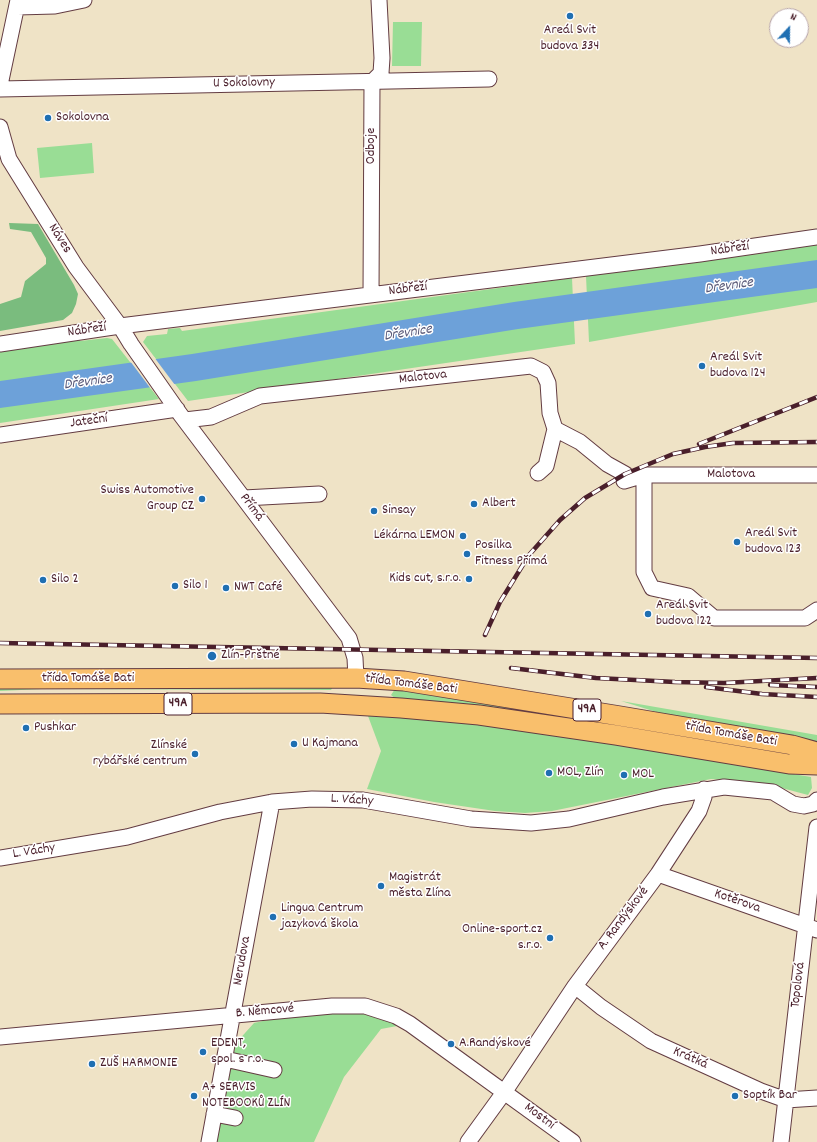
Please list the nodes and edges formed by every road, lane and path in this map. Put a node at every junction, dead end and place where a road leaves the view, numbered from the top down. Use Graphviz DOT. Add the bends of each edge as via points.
graph roads {
  1 [pos="84,0"];
  2 [pos="379,0"];
  3 [pos="18,3"];
  4 [pos="489,79"];
  5 [pos="372,82"];
  6 [pos="0,85"];
  7 [pos="0,88"];
  8 [pos="0,127"];
  9 [pos="817,237"];
  10 [pos="372,295"];
  11 [pos="120,326"];
  12 [pos="0,344"];
  13 [pos="131,344"];
  14 [pos="177,410"];
  15 [pos="555,430"];
  16 [pos="0,435"];
  17 [pos="538,473"];
  18 [pos="644,475"];
  19 [pos="817,475"];
  20 [pos="319,494"];
  21 [pos="244,498"];
  22 [pos="817,610"];
  23 [pos="356,678"];
  24 [pos="0,679"];
  25 [pos="0,704"];
  26 [pos="356,705"];
  27 [pos="817,752"];
  28 [pos="817,765"];
  29 [pos="704,789"];
  30 [pos="817,800"];
  31 [pos="272,802"];
  32 [pos="817,827"];
  33 [pos="0,858"];
  34 [pos="658,874"];
  35 [pos="812,928"];
  36 [pos="575,986"];
  37 [pos="234,1014"];
  38 [pos="0,1036"];
  39 [pos="225,1058"];
  40 [pos="274,1070"];
  41 [pos="505,1091"];
  42 [pos="817,1098"];
  43 [pos="786,1100"];
  44 [pos="214,1114"];
  45 [pos="235,1118"];
  46 [pos="209,1142"];
  47 [pos="468,1142"];
  48 [pos="573,1142"];
  49 [pos="781,1142"];
  1 -- 3 [label="street" via="55,6"];
  2 -- 5 [label="street" via="381,73"];
  3 -- 6 [label="street"];
  4 -- 5 [label="street, U Sokolovny"];
  5 -- 7 [label="street, U Sokolovny"];
  5 -- 10 [label="street, Odboje"];
  8 -- 11 [label="street, Náves" via="13,166 76,267"];
  9 -- 10 [label="street, Nábřeží"];
  10 -- 11 [label="street, Nábřeží"];
  11 -- 12 [label="street, Nábřeží"];
  11 -- 13 [label="street, Náves"];
  13 -- 14 [label="street, Přímá"];
  14 -- 15 [label="street, Malotova" via="211,417 260,396 531,366 543,372 548,383 550,412"];
  14 -- 16 [label="street, Jateční"];
  14 -- 21 [label="street, Přímá"];
  15 -- 17 [label="street" via="546,466"];
  15 -- 18 [label="street, Malotova" via="580,442 607,464 625,474 624,481"];
  18 -- 19 [label="street, Malotova"];
  18 -- 22 [label="street" via="644,572 652,588 688,596 714,618 805,618"];
  20 -- 21 [label="street"];
  21 -- 23 [label="street, Přímá" via="349,638 355,658"];
  23 -- 24 [label="main road, třída Tomáše Bati / 49A"];
  23 -- 26 [label="main road"];
  23 -- 27 [label="main road, třída Tomáše Bati / 49A" via="404,681 792,745"];
  25 -- 26 [label="main road, třída Tomáše Bati / 49A"];
  26 -- 28 [label="main road, třída Tomáše Bati / 49A" via="479,715 789,764"];
  29 -- 30 [label="street" via="724,787 763,790 773,792 793,804 804,806 809,806"];
  29 -- 31 [label="street, L. Váchy" via="542,823 471,819 362,800 312,799"];
  29 -- 34 [label="street, A. Randýskové" via="699,811"];
  31 -- 33 [label="street, L. Váchy" via="220,812 127,837"];
  31 -- 37 [label="street, Nerudova"];
  32 -- 35 [label="street, Topolová"];
  34 -- 35 [label="street, Kotěrova"];
  34 -- 36 [label="street, A. Randýskové"];
  35 -- 43 [label="street, Topolová"];
  36 -- 41 [label="street, A. Randýskové"];
  36 -- 43 [label="street, Krátká" via="651,1041"];
  37 -- 38 [label="street, B. Němcové"];
  37 -- 39 [label="street, Nerudova"];
  37 -- 41 [label="street, B. Němcové" via="344,1005 375,1008 410,1024"];
  39 -- 40 [label="street"];
  39 -- 44 [label="street, Nerudova"];
  41 -- 47 [label="street, A. Randýskové"];
  41 -- 48 [label="street, Mostní"];
  42 -- 43 [label="street, Krátká"];
  43 -- 49 [label="street, Topolová"];
  44 -- 45 [label="street"];
  44 -- 46 [label="street, Nerudova"];
}
